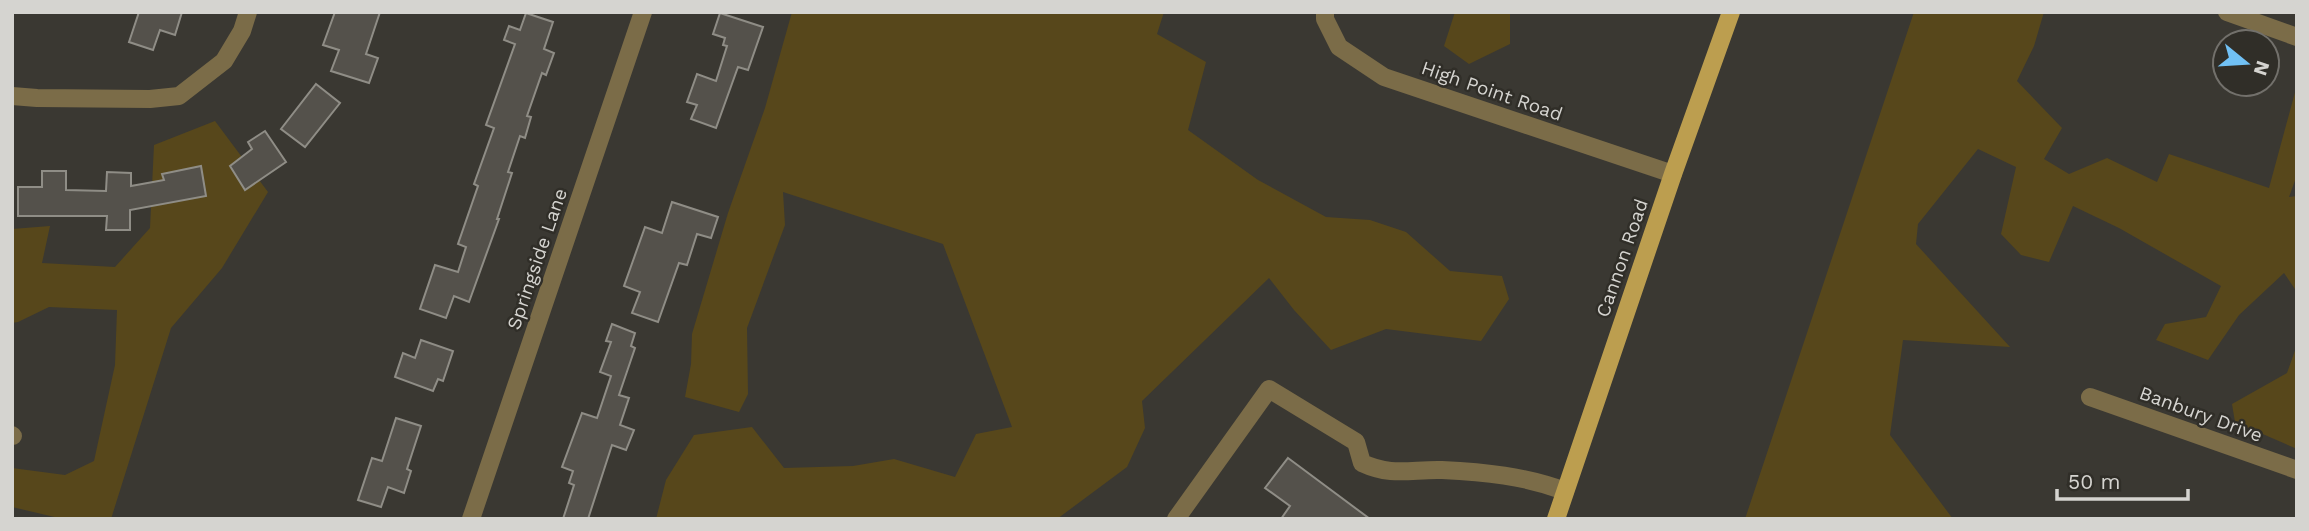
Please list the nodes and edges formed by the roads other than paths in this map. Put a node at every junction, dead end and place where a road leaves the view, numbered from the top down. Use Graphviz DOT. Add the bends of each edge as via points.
graph roads {
  1 [pos="248,12"];
  2 [pos="643,12"];
  3 [pos="1325,12"];
  4 [pos="1731,12"];
  5 [pos="2227,12"];
  6 [pos="2297,37"];
  7 [pos="12,96"];
  8 [pos="1673,174"];
  9 [pos="2090,397"];
  10 [pos="2297,471"];
  11 [pos="1565,491"];
  12 [pos="471,519"];
  13 [pos="1176,519"];
  14 [pos="1556,519"];
  1 -- 7 [label="street" via="224,61 179,96"];
  2 -- 12 [label="street, Springside Lane"];
  3 -- 8 [label="street, High Point Road" via="1339,47 1384,77"];
  4 -- 8 [label="main road, Cannon Road"];
  5 -- 6 [label="street"];
  8 -- 11 [label="main road, Cannon Road"];
  9 -- 10 [label="street, Banbury Drive"];
  11 -- 13 [label="street" via="1536,480 1486,473 1378,470 1362,463 1356,442 1269,390"];
  11 -- 14 [label="main road, Cannon Road"];
}
